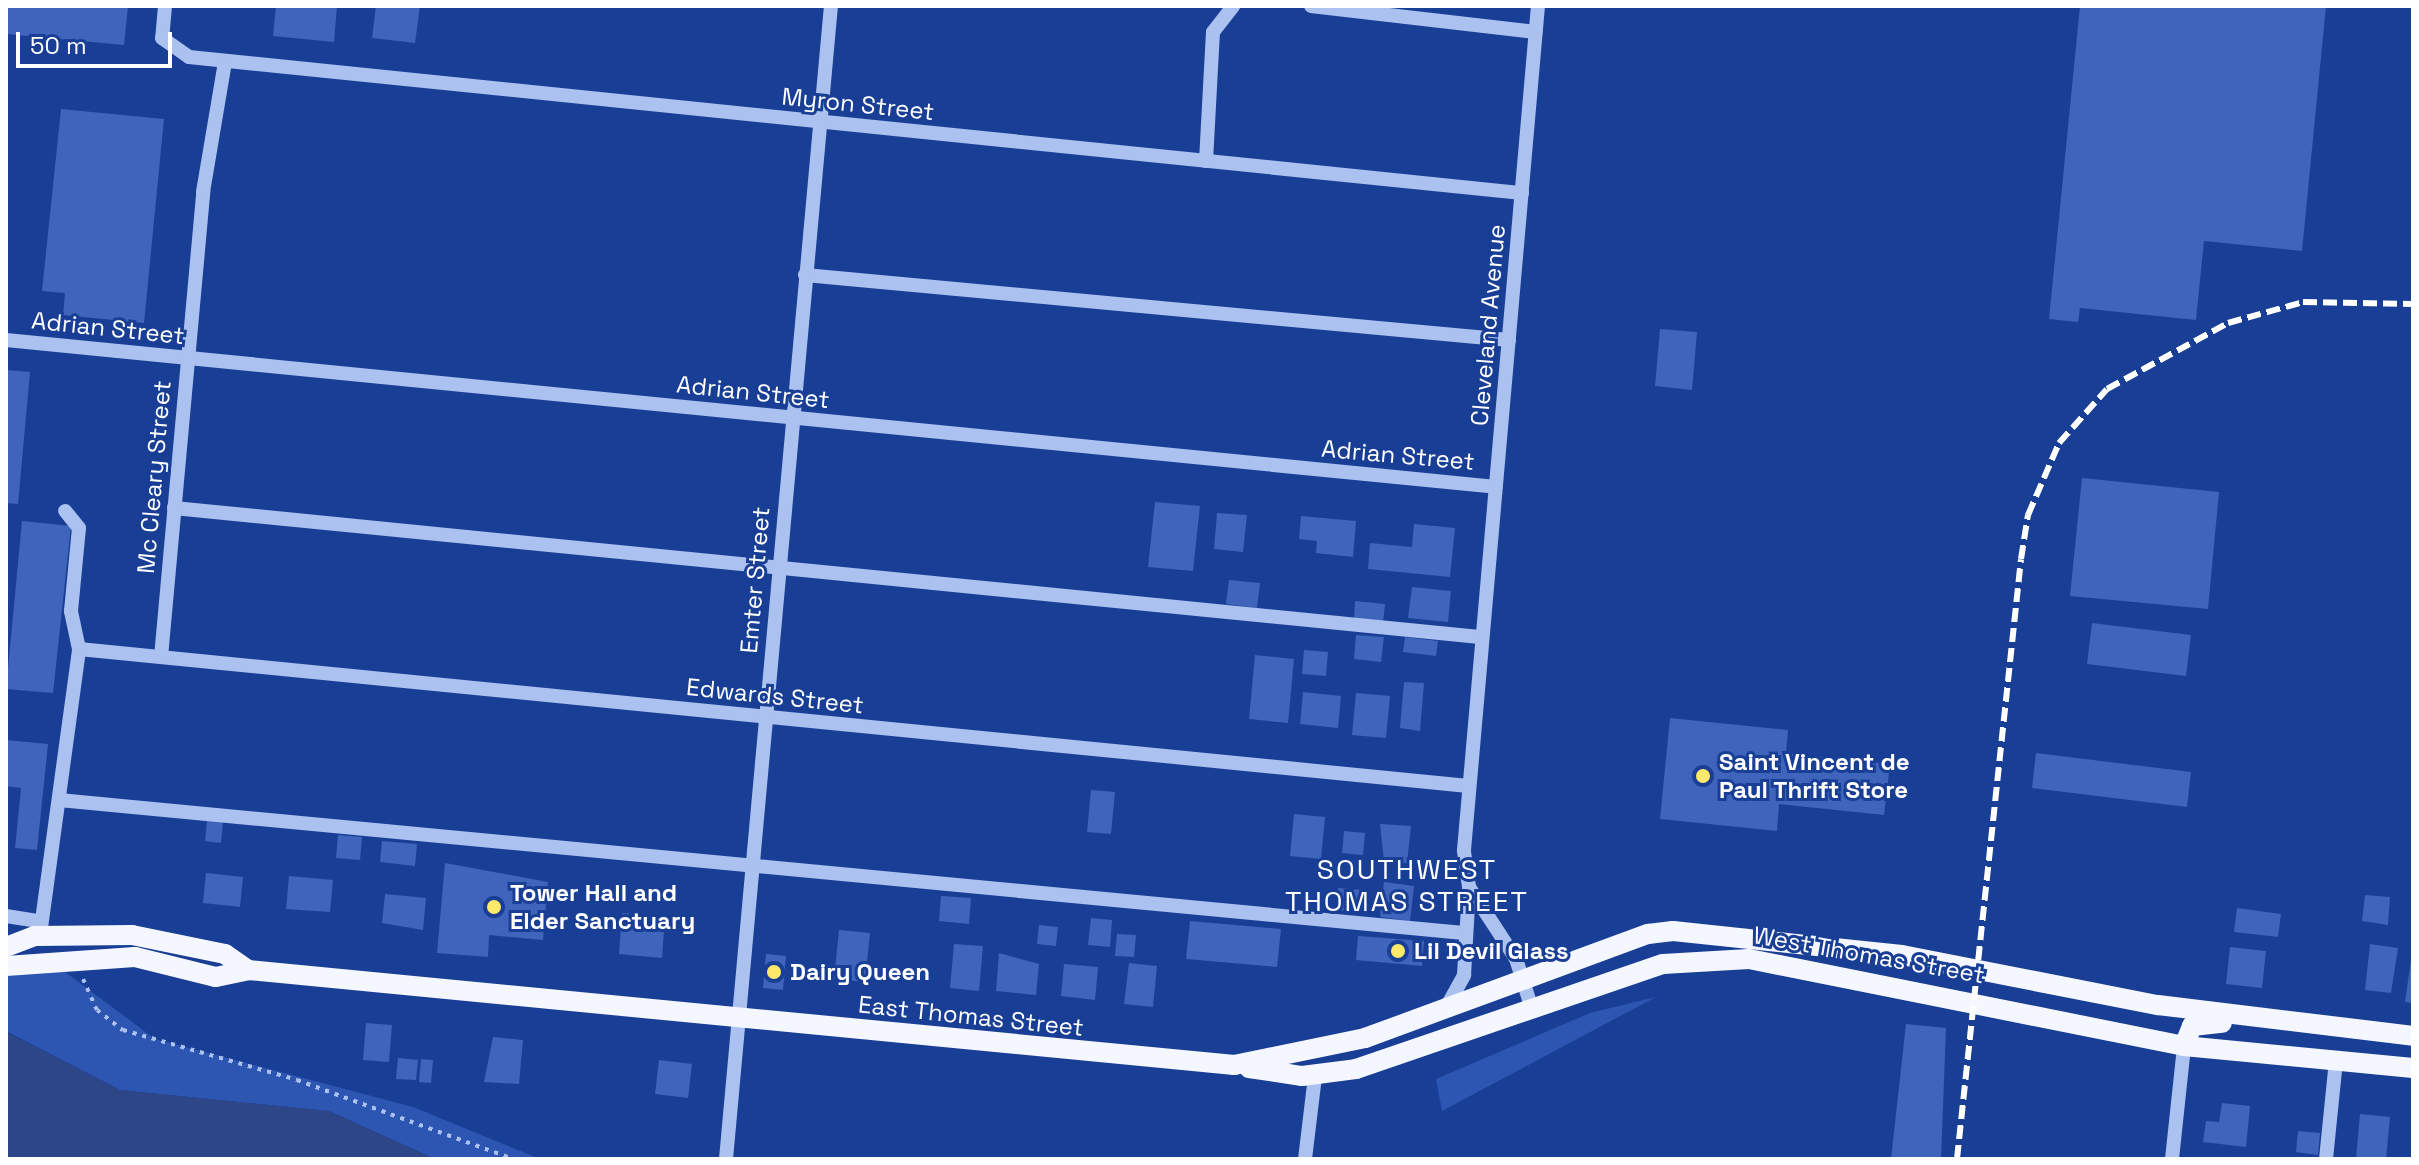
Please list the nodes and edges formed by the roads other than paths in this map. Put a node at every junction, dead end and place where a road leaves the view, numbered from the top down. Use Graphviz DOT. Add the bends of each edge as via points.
graph roads {
  1 [pos="165,6"];
  2 [pos="831,6"];
  3 [pos="1233,6"];
  4 [pos="1311,6"];
  5 [pos="1538,6"];
  6 [pos="1536,32"];
  7 [pos="225,62"];
  8 [pos="819,122"];
  9 [pos="1206,161"];
  10 [pos="1522,193"];
  11 [pos="805,275"];
  12 [pos="6,340"];
  13 [pos="1509,340"];
  14 [pos="186,357"];
  15 [pos="792,418"];
  16 [pos="1496,487"];
  17 [pos="174,508"];
  18 [pos="65,511"];
  19 [pos="778,572"];
  20 [pos="1480,637"];
  21 [pos="79,649"];
  22 [pos="161,657"];
  23 [pos="764,717"];
  24 [pos="1468,786"];
  25 [pos="59,800"];
  26 [pos="752,869"];
  27 [pos="1469,887"];
  28 [pos="6,916"];
  29 [pos="39,928"];
  30 [pos="1464,933"];
  31 [pos="6,947"];
  32 [pos="6,966"];
  33 [pos="248,970"];
  34 [pos="1524,980"];
  35 [pos="1532,1009"];
  36 [pos="1444,1011"];
  37 [pos="740,1018"];
  38 [pos="2322,1027"];
  39 [pos="2413,1036"];
  40 [pos="2184,1046"];
  41 [pos="2336,1061"];
  42 [pos="1234,1065"];
  43 [pos="2413,1068"];
  44 [pos="1315,1076"];
  45 [pos="726,1159"];
  46 [pos="1305,1159"];
  47 [pos="2172,1159"];
  48 [pos="2326,1159"];
  1 -- 7 [label="street, Myron Street" via="162,38 189,57"];
  2 -- 8 [label="street, Emter Street"];
  3 -- 9 [label="street" via="1213,32"];
  4 -- 6 [label="street"];
  5 -- 6 [label="street, Cleveland Avenue"];
  6 -- 10 [label="street, Cleveland Avenue"];
  7 -- 8 [label="street, Myron Street"];
  7 -- 14 [label="street, Mc Cleary Street"];
  8 -- 9 [label="street, Myron Street"];
  8 -- 11 [label="street, Emter Street"];
  9 -- 10 [label="street, Myron Street"];
  10 -- 13 [label="street, Cleveland Avenue"];
  11 -- 13 [label="street"];
  11 -- 15 [label="street, Emter Street"];
  12 -- 14 [label="street, Adrian Street"];
  13 -- 16 [label="street, Cleveland Avenue"];
  14 -- 15 [label="street, Adrian Street"];
  14 -- 17 [label="street, Mc Cleary Street"];
  15 -- 16 [label="street, Adrian Street"];
  15 -- 19 [label="street, Emter Street"];
  16 -- 20 [label="street, Cleveland Avenue"];
  17 -- 19 [label="street"];
  17 -- 22 [label="street, Mc Cleary Street"];
  18 -- 21 [label="street" via="79,528 71,617"];
  19 -- 20 [label="street"];
  19 -- 23 [label="street, Emter Street"];
  20 -- 24 [label="street, Cleveland Avenue"];
  21 -- 22 [label="street, Edwards Street"];
  21 -- 25 [label="street"];
  22 -- 23 [label="street, Edwards Street"];
  23 -- 24 [label="street, Edwards Street"];
  23 -- 26 [label="street, Emter Street"];
  24 -- 27 [label="street, Cleveland Avenue"];
  25 -- 26 [label="street"];
  25 -- 29 [label="street"];
  26 -- 30 [label="street"];
  26 -- 37 [label="street, Emter Street"];
  27 -- 30 [label="street, Cleveland Avenue"];
  27 -- 34 [label="street"];
  28 -- 29 [label="street"];
  29 -- 31 [label="main road, East Thomas Street"];
  29 -- 33 [label="main road, East Thomas Street" via="146,937 225,954"];
  30 -- 36 [label="street, Cleveland Avenue" via="1462,985"];
  32 -- 33 [label="main road, East Thomas Street" via="90,955 159,960 216,977"];
  33 -- 37 [label="main road, East Thomas Street"];
  34 -- 35 [label="street"];
  34 -- 36 [label="main road, West Thomas Street"];
  34 -- 38 [label="main road, West Thomas Street" via="1648,934 1738,933"];
  35 -- 40 [label="main road, West Thomas Street" via="1663,964 1749,959"];
  35 -- 44 [label="main road, West Thomas Street" via="1431,1049"];
  36 -- 42 [label="main road, East Thomas Street" via="1365,1038"];
  37 -- 42 [label="main road, East Thomas Street"];
  37 -- 45 [label="street, Emter Street"];
  38 -- 39 [label="main road, West Thomas Street"];
  38 -- 40 [label="main road" via="2199,1023"];
  40 -- 41 [label="main road, West Thomas Street"];
  40 -- 47 [label="street"];
  41 -- 43 [label="main road, West Thomas Street"];
  41 -- 48 [label="street"];
  42 -- 44 [label="main road, West Thomas Street"];
  44 -- 46 [label="street"];
}
